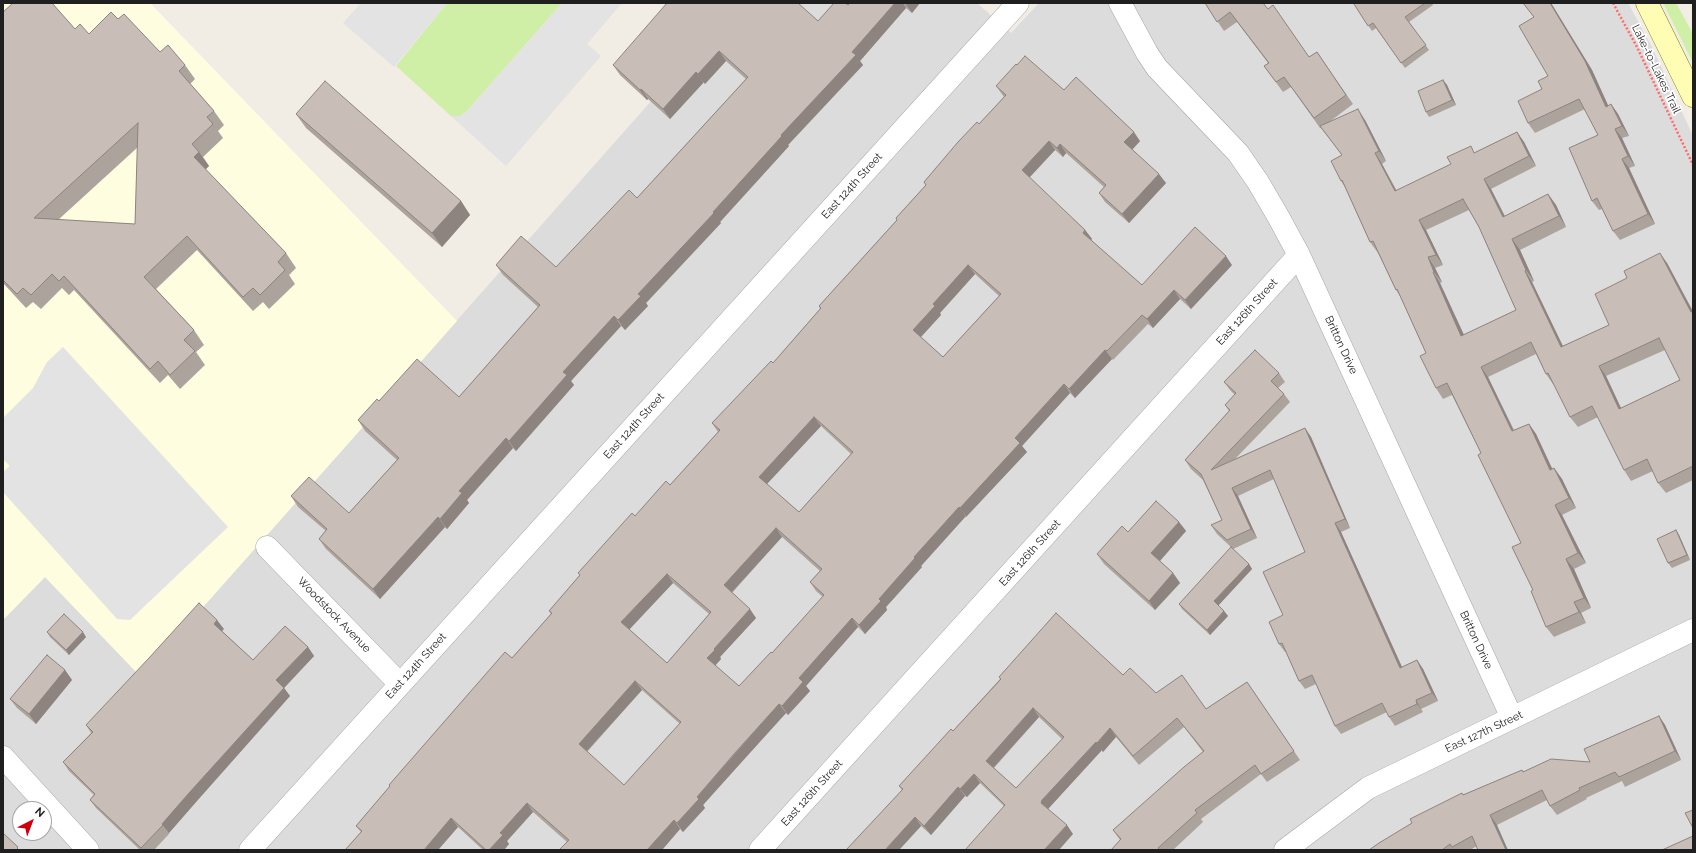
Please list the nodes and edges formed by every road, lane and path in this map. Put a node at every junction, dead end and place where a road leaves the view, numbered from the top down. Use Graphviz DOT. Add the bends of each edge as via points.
graph roads {
  1 [pos="1018,3"];
  2 [pos="1120,3"];
  3 [pos="1613,3"];
  4 [pos="1647,3"];
  5 [pos="1693,96"];
  6 [pos="1693,165"];
  7 [pos="1299,255"];
  8 [pos="267,547"];
  9 [pos="1693,630"];
  10 [pos="400,684"];
  11 [pos="1512,718"];
  12 [pos="3,757"];
  13 [pos="88,850"];
  14 [pos="250,850"];
  15 [pos="760,850"];
  16 [pos="1285,850"];
  1 -- 10 [label="street, East 124th Street"];
  2 -- 7 [label="street, Britton Drive" via="1157,68 1238,153 1258,182"];
  3 -- 6 [label="path, Lake-to-Lakes Trail" via="1637,47"];
  4 -- 5 [label="main road"];
  7 -- 11 [label="street, Britton Drive"];
  7 -- 15 [label="street, East 126th Street"];
  8 -- 10 [label="street, Woodstock Avenue"];
  9 -- 11 [label="street, East 127th Street"];
  10 -- 14 [label="street, East 124th Street"];
  11 -- 16 [label="street, East 127th Street" via="1368,788"];
  12 -- 13 [label="street"];
}
